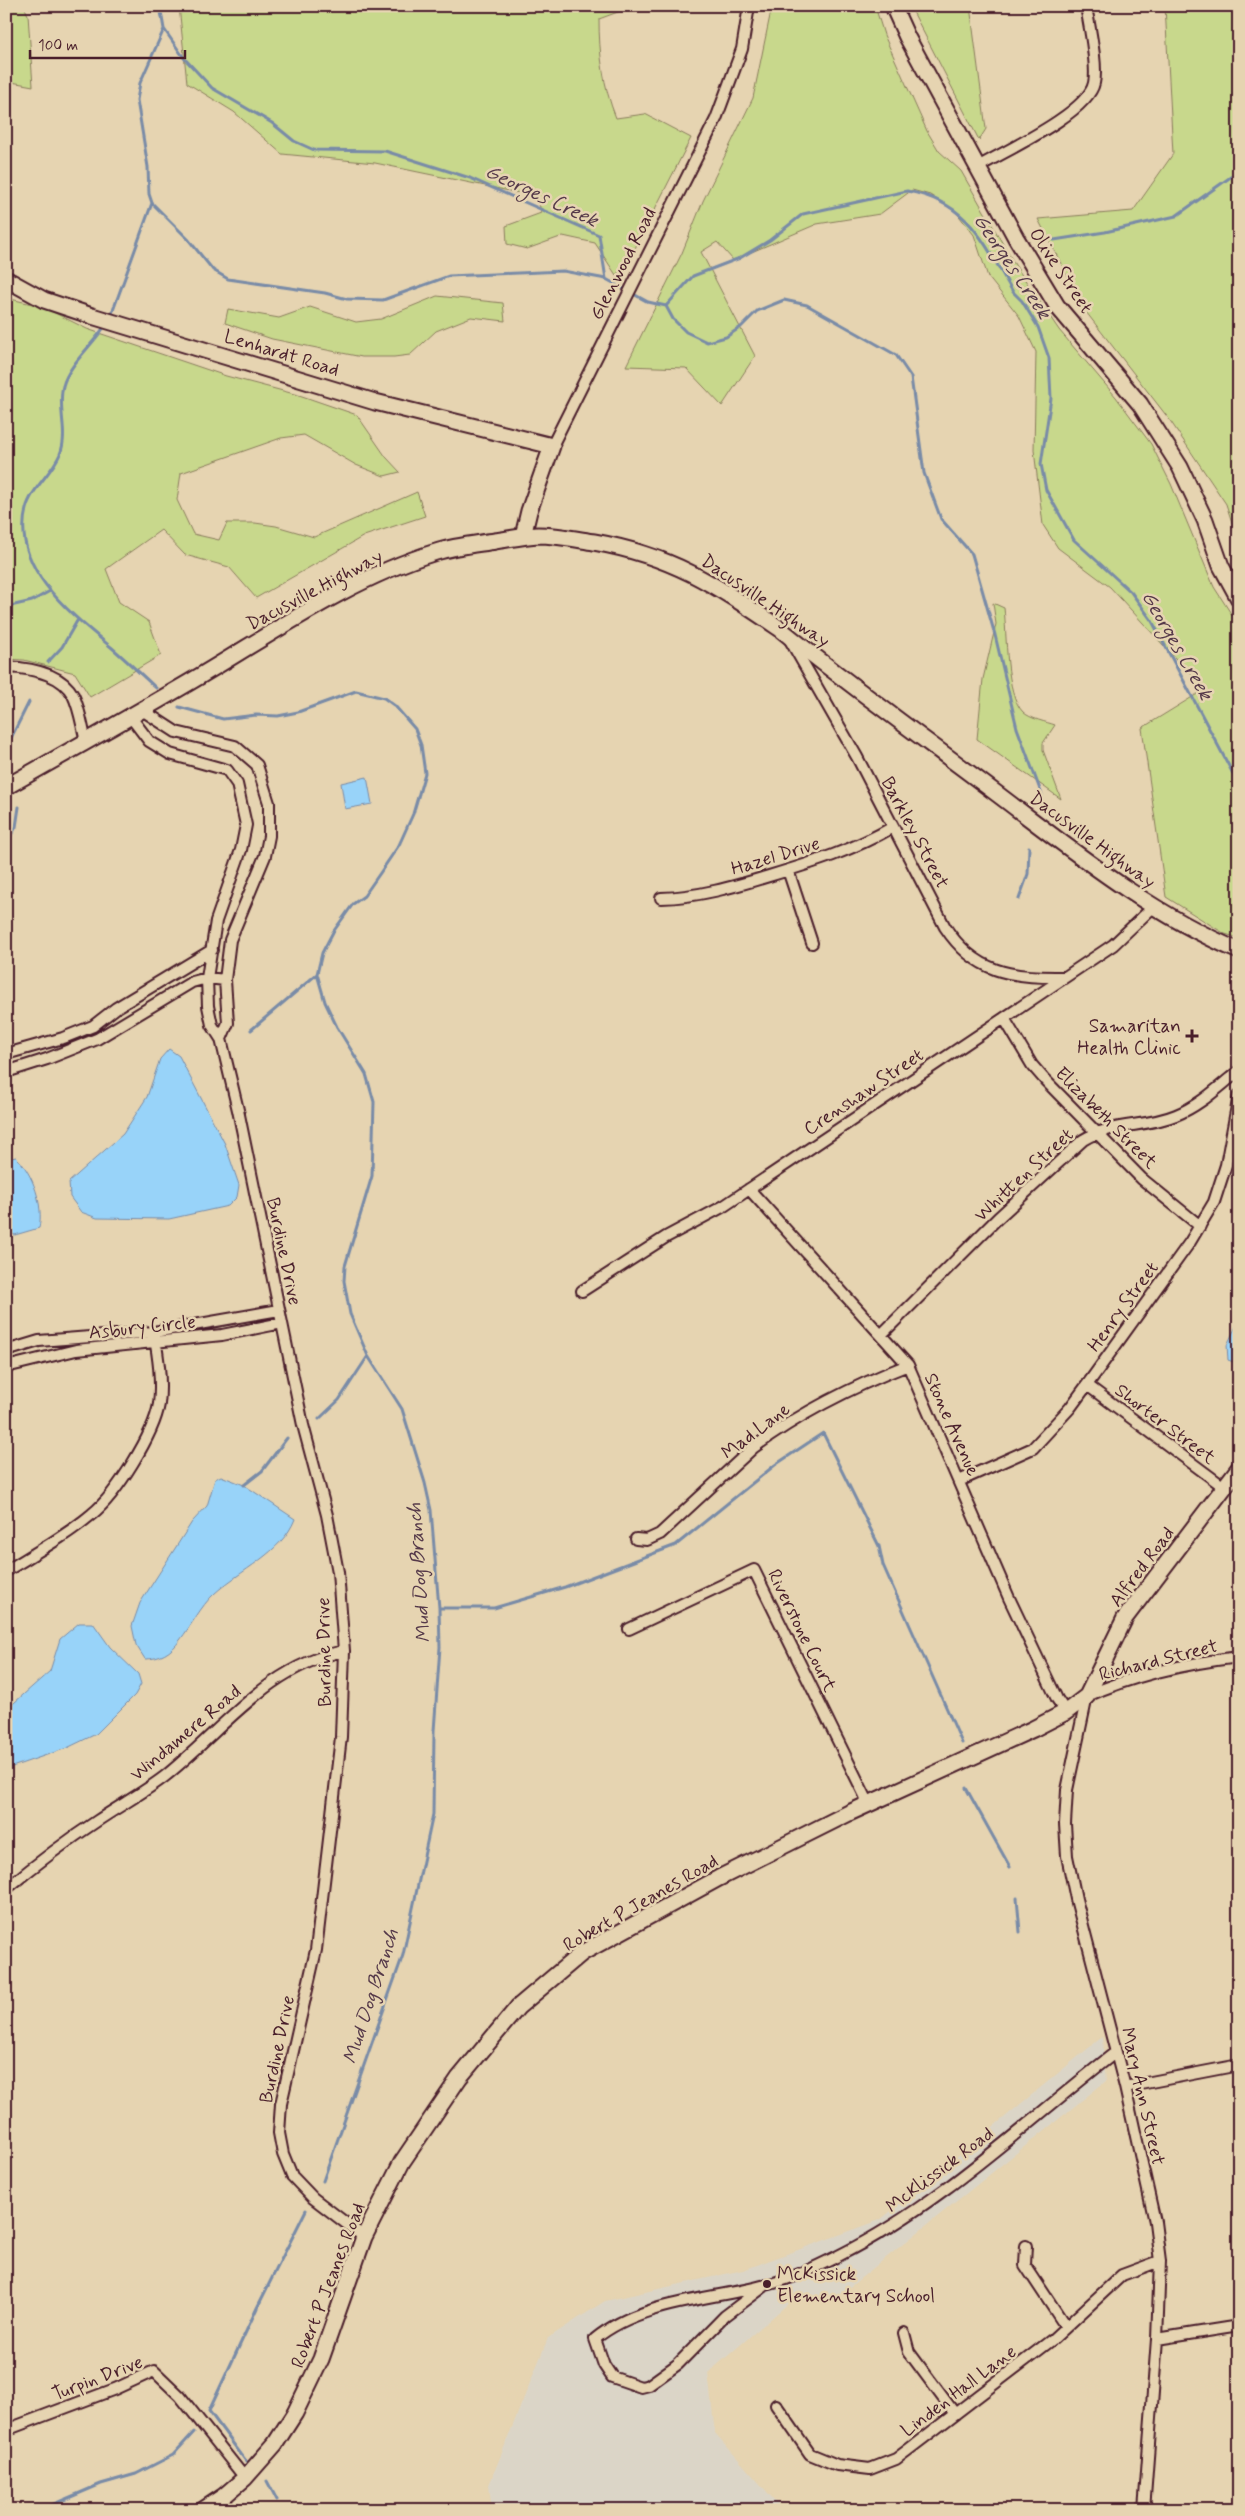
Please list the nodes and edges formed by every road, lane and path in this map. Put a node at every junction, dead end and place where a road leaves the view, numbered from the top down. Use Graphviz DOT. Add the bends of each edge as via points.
graph roads {
  1 [pos="748,6"];
  2 [pos="893,6"];
  3 [pos="1086,6"];
  4 [pos="978,167"];
  5 [pos="6,280"];
  6 [pos="552,446"];
  7 [pos="523,536"];
  8 [pos="1239,599"];
  9 [pos="788,635"];
  10 [pos="6,667"];
  11 [pos="136,713"];
  12 [pos="86,741"];
  13 [pos="6,787"];
  14 [pos="893,827"];
  15 [pos="788,870"];
  16 [pos="661,898"];
  17 [pos="1153,907"];
  18 [pos="812,943"];
  19 [pos="212,950"];
  20 [pos="1239,951"];
  21 [pos="1064,977"];
  22 [pos="207,978"];
  23 [pos="225,980"];
  24 [pos="1004,1018"];
  25 [pos="92,1026"];
  26 [pos="97,1038"];
  27 [pos="221,1039"];
  28 [pos="38,1045"];
  29 [pos="6,1054"];
  30 [pos="41,1061"];
  31 [pos="1239,1071"];
  32 [pos="6,1072"];
  33 [pos="1239,1095"];
  34 [pos="1096,1132"];
  35 [pos="749,1188"];
  36 [pos="1200,1226"];
  37 [pos="582,1291"];
  38 [pos="279,1310"];
  39 [pos="282,1323"];
  40 [pos="882,1334"];
  41 [pos="155,1337"];
  42 [pos="6,1351"];
  43 [pos="908,1365"];
  44 [pos="6,1367"];
  45 [pos="1087,1385"];
  46 [pos="1239,1468"];
  47 [pos="959,1481"];
  48 [pos="1224,1487"];
  49 [pos="636,1540"];
  50 [pos="6,1571"];
  51 [pos="628,1628"];
  52 [pos="344,1651"];
  53 [pos="1239,1657"];
  54 [pos="1087,1696"];
  55 [pos="1066,1712"];
  56 [pos="869,1804"];
  57 [pos="6,1889"];
  58 [pos="1116,2052"];
  59 [pos="1239,2066"];
  60 [pos="1125,2087"];
  61 [pos="364,2237"];
  62 [pos="1026,2246"];
  63 [pos="1160,2260"];
  64 [pos="766,2286"];
  65 [pos="1239,2326"];
  66 [pos="1066,2327"];
  67 [pos="904,2333"];
  68 [pos="1157,2339"];
  69 [pos="776,2405"];
  70 [pos="955,2414"];
  71 [pos="6,2430"];
  72 [pos="245,2478"];
  73 [pos="203,2510"];
  74 [pos="1144,2510"];
  1 -- 6 [label="street, Glenwood Road" via="742,49 732,81 676,202"];
  2 -- 4 [label="street, Olive Street"];
  3 -- 4 [label="street" via="1094,83 1088,96 1075,111"];
  4 -- 8 [label="street, Olive Street" via="1057,306 1140,404 1180,467 1205,520 1221,566"];
  5 -- 6 [label="street, Lenhardt Road" via="44,300 114,323 375,402"];
  6 -- 7 [label="street, Glenwood Road"];
  7 -- 9 [label="street, Dacusville Highway" via="571,538 662,559 696,574"];
  7 -- 11 [label="street, Dacusville Highway" via="437,552 376,575 275,630"];
  9 -- 14 [label="street, Barkley Street"];
  9 -- 17 [label="street, Dacusville Highway" via="1093,866"];
  10 -- 12 [label="street" via="43,673 66,685 73,696"];
  11 -- 12 [label="street, Dacusville Highway"];
  11 -- 19 [label="street, Burdine Drive" via="150,741 170,754 227,770 237,784 246,825 241,850 216,921"];
  11 -- 23 [label="street, Burdine Drive" via="176,732 235,746 257,765 269,803 269,836 265,856 230,940"];
  12 -- 13 [label="street, Dacusville Highway"];
  14 -- 15 [label="street, Hazel Drive" via="841,853"];
  14 -- 21 [label="street, Barkley Street" via="957,946 976,961 1003,972 1036,978"];
  15 -- 16 [label="street, Hazel Drive" via="727,889"];
  15 -- 18 [label="street"];
  17 -- 20 [label="street, Dacusville Highway"];
  17 -- 21 [label="street, Crenshaw Street" via="1113,944"];
  19 -- 22 [label="street, Burdine Drive"];
  19 -- 25 [label="street"];
  21 -- 24 [label="street, Crenshaw Street"];
  22 -- 23 [label="street"];
  22 -- 26 [label="street" via="192,982"];
  22 -- 27 [label="street, Burdine Drive" via="212,1025"];
  23 -- 27 [label="street, Burdine Drive" via="228,1023"];
  24 -- 34 [label="street, Elizabeth Street" via="1032,1065"];
  24 -- 35 [label="street, Crenshaw Street"];
  25 -- 26 [label="street"];
  25 -- 28 [label="street"];
  26 -- 30 [label="street"];
  27 -- 38 [label="street, Burdine Drive"];
  28 -- 29 [label="street"];
  28 -- 30 [label="street"];
  30 -- 32 [label="street"];
  31 -- 34 [label="street, Whitten Street" via="1199,1104 1175,1116"];
  33 -- 36 [label="street, Henry Street" via="1226,1164 1214,1202"];
  34 -- 36 [label="street, Elizabeth Street" via="1142,1179"];
  34 -- 40 [label="street, Whitten Street" via="1083,1140 998,1218"];
  35 -- 37 [label="street, Crenshaw Street"];
  35 -- 40 [label="street, Stone Avenue"];
  36 -- 45 [label="street, Henry Street"];
  38 -- 39 [label="street, Burdine Drive"];
  38 -- 41 [label="street, Asbury Circle"];
  39 -- 41 [label="street, Asbury Circle" via="222,1335"];
  39 -- 52 [label="street, Burdine Drive" via="338,1572"];
  40 -- 43 [label="street, Stone Avenue"];
  41 -- 42 [label="street, Asbury Circle" via="86,1335 39,1341"];
  41 -- 44 [label="street, Asbury Circle" via="76,1350"];
  41 -- 50 [label="street" via="160,1370 158,1406 131,1464 109,1498 93,1514"];
  43 -- 47 [label="street, Stone Avenue"];
  43 -- 49 [label="street, Mad Lane" via="862,1382 769,1436 660,1534 647,1540"];
  45 -- 47 [label="street, Henry Street" via="1033,1448"];
  45 -- 48 [label="street, Shorter Street"];
  46 -- 48 [label="street, Alfred Road"];
  47 -- 55 [label="street, Stone Avenue" via="1009,1598"];
  48 -- 54 [label="street, Alfred Road" via="1126,1618"];
  51 -- 56 [label="street, Riverstone Court" via="754,1570"];
  52 -- 57 [label="street, Windamere Road" via="323,1655 294,1668 264,1688 162,1778 57,1848"];
  52 -- 61 [label="street, Burdine Drive" via="341,1737 316,1950 281,2104 279,2133 292,2176 313,2198"];
  53 -- 54 [label="street, Richard Street" via="1138,1678"];
  54 -- 55 [label="street, Robert P Jeanes Road"];
  54 -- 58 [label="street, Mary Ann Street" via="1067,1790 1065,1824 1076,1899"];
  55 -- 56 [label="street, Robert P Jeanes Road"];
  56 -- 61 [label="street, Robert P Jeanes Road" via="720,1878 582,1953 518,2007 459,2078 424,2128 402,2162"];
  58 -- 60 [label="street, Mary Ann Street"];
  58 -- 64 [label="street, McKlissick Road" via="973,2168 897,2224 840,2255"];
  59 -- 60 [label="street"];
  60 -- 63 [label="street, Mary Ann Street" via="1155,2222"];
  61 -- 72 [label="street, Robert P Jeanes Road" via="331,2333 295,2413 275,2444"];
  62 -- 66 [label="street" via="1025,2265"];
  63 -- 66 [label="street, Linden Hall Lane" via="1122,2275"];
  63 -- 68 [label="street, Mary Ann Street"];
  64 -- 64 [label="street, McKlissick Road" via="676,2304 618,2323 595,2339 604,2365 612,2377 641,2387 650,2385 678,2364 724,2316"];
  65 -- 68 [label="street"];
  66 -- 70 [label="street, Linden Hall Lane"];
  67 -- 70 [label="street" via="909,2352"];
  68 -- 74 [label="street, Mary Ann Street"];
  69 -- 70 [label="street, Linden Hall Lane" via="810,2454 837,2465 870,2469 896,2459"];
  71 -- 72 [label="street, Turpin Drive" via="154,2372 180,2396"];
  72 -- 73 [label="street, Robert P Jeanes Road"];
}
